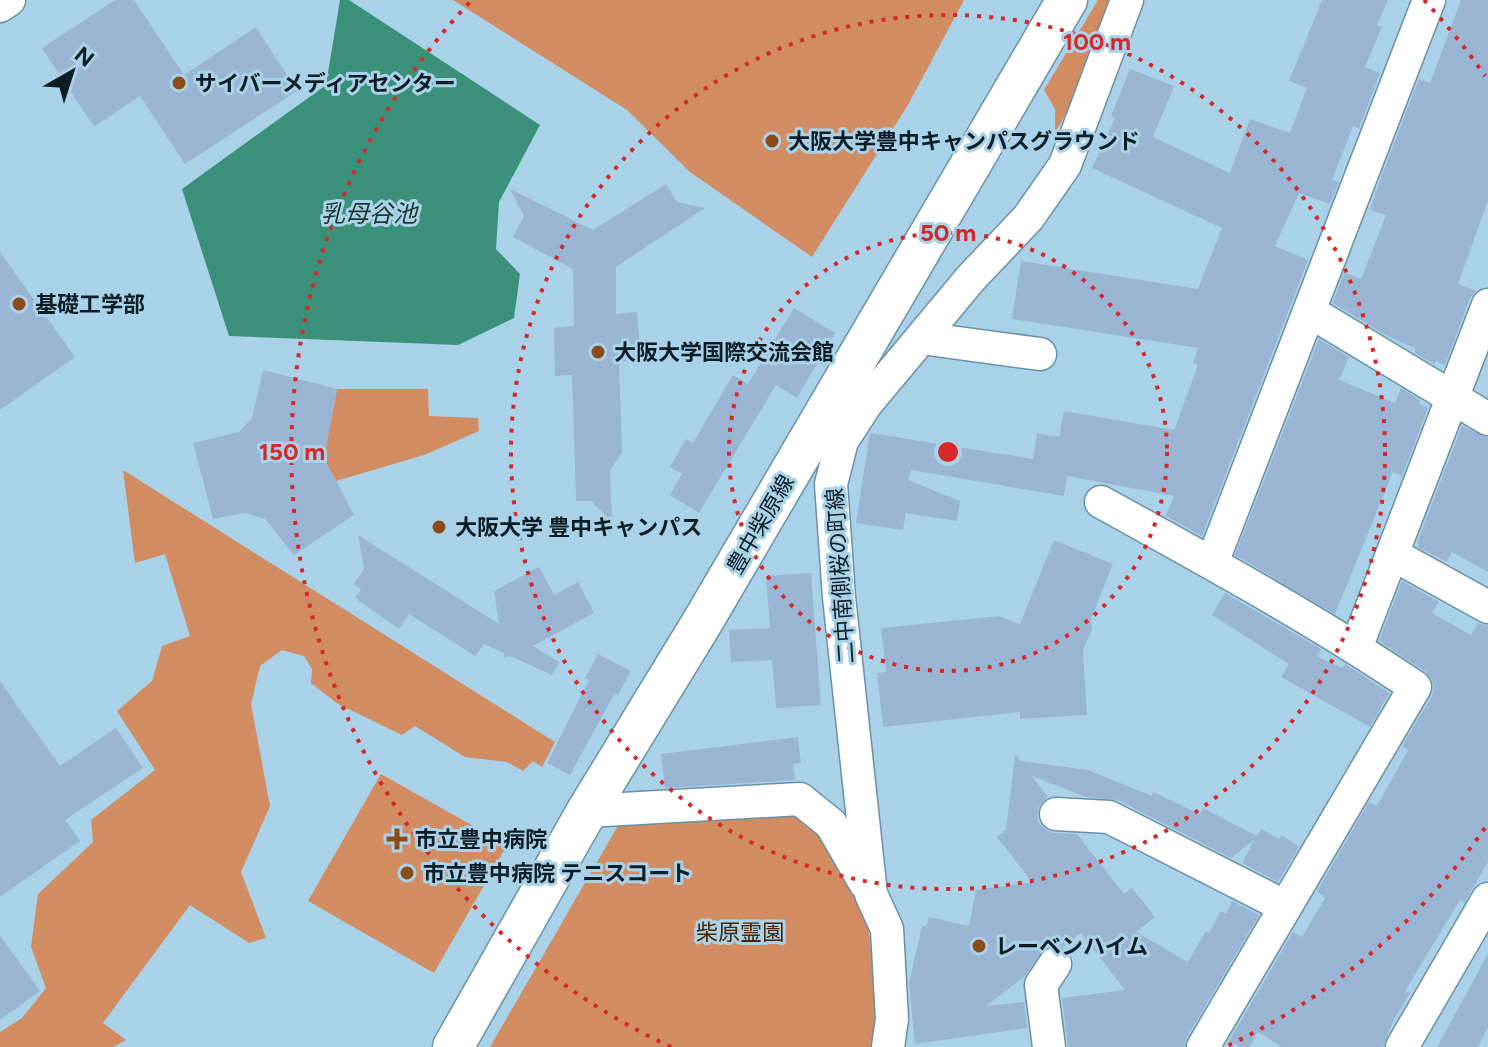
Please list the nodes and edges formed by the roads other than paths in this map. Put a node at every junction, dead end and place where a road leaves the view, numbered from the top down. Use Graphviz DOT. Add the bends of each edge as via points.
graph roads {
  1 [pos="9,0"];
  2 [pos="1067,0"];
  3 [pos="1127,0"];
  4 [pos="1429,0"];
  5 [pos="0,6"];
  6 [pos="1488,305"];
  7 [pos="1309,311"];
  8 [pos="921,338"];
  9 [pos="1040,354"];
  10 [pos="1452,399"];
  11 [pos="1488,419"];
  12 [pos="1101,502"];
  13 [pos="1392,554"];
  14 [pos="1212,563"];
  15 [pos="1488,607"];
  16 [pos="1356,648"];
  17 [pos="587,811"];
  18 [pos="1056,814"];
  19 [pos="871,894"];
  20 [pos="1488,899"];
  21 [pos="1284,906"];
  22 [pos="1055,964"];
  23 [pos="453,1047"];
  24 [pos="888,1047"];
  25 [pos="1049,1047"];
  26 [pos="1203,1047"];
  27 [pos="1402,1047"];
  1 -- 5 [label="street"];
  2 -- 17 [label="street, 豊中柴原線"];
  3 -- 8 [label="street, 二中南側桜の町線" via="1065,165 1028,218"];
  4 -- 7 [label="street"];
  6 -- 10 [label="street"];
  7 -- 10 [label="street"];
  7 -- 14 [label="street"];
  8 -- 9 [label="street"];
  8 -- 19 [label="street, 二中南側桜の町線" via="842,441 831,484"];
  10 -- 11 [label="street"];
  10 -- 13 [label="street"];
  12 -- 14 [label="street"];
  13 -- 15 [label="street"];
  13 -- 16 [label="street"];
  14 -- 16 [label="street"];
  16 -- 21 [label="street" via="1415,687"];
  17 -- 19 [label="street" via="800,799 831,824"];
  17 -- 23 [label="street, 豊中柴原線"];
  18 -- 21 [label="street" via="1109,817"];
  19 -- 24 [label="street, 二中南側桜の町線" via="887,929 892,1019"];
  20 -- 27 [label="street"];
  21 -- 26 [label="street"];
  22 -- 25 [label="street" via="1041,985"];
}
